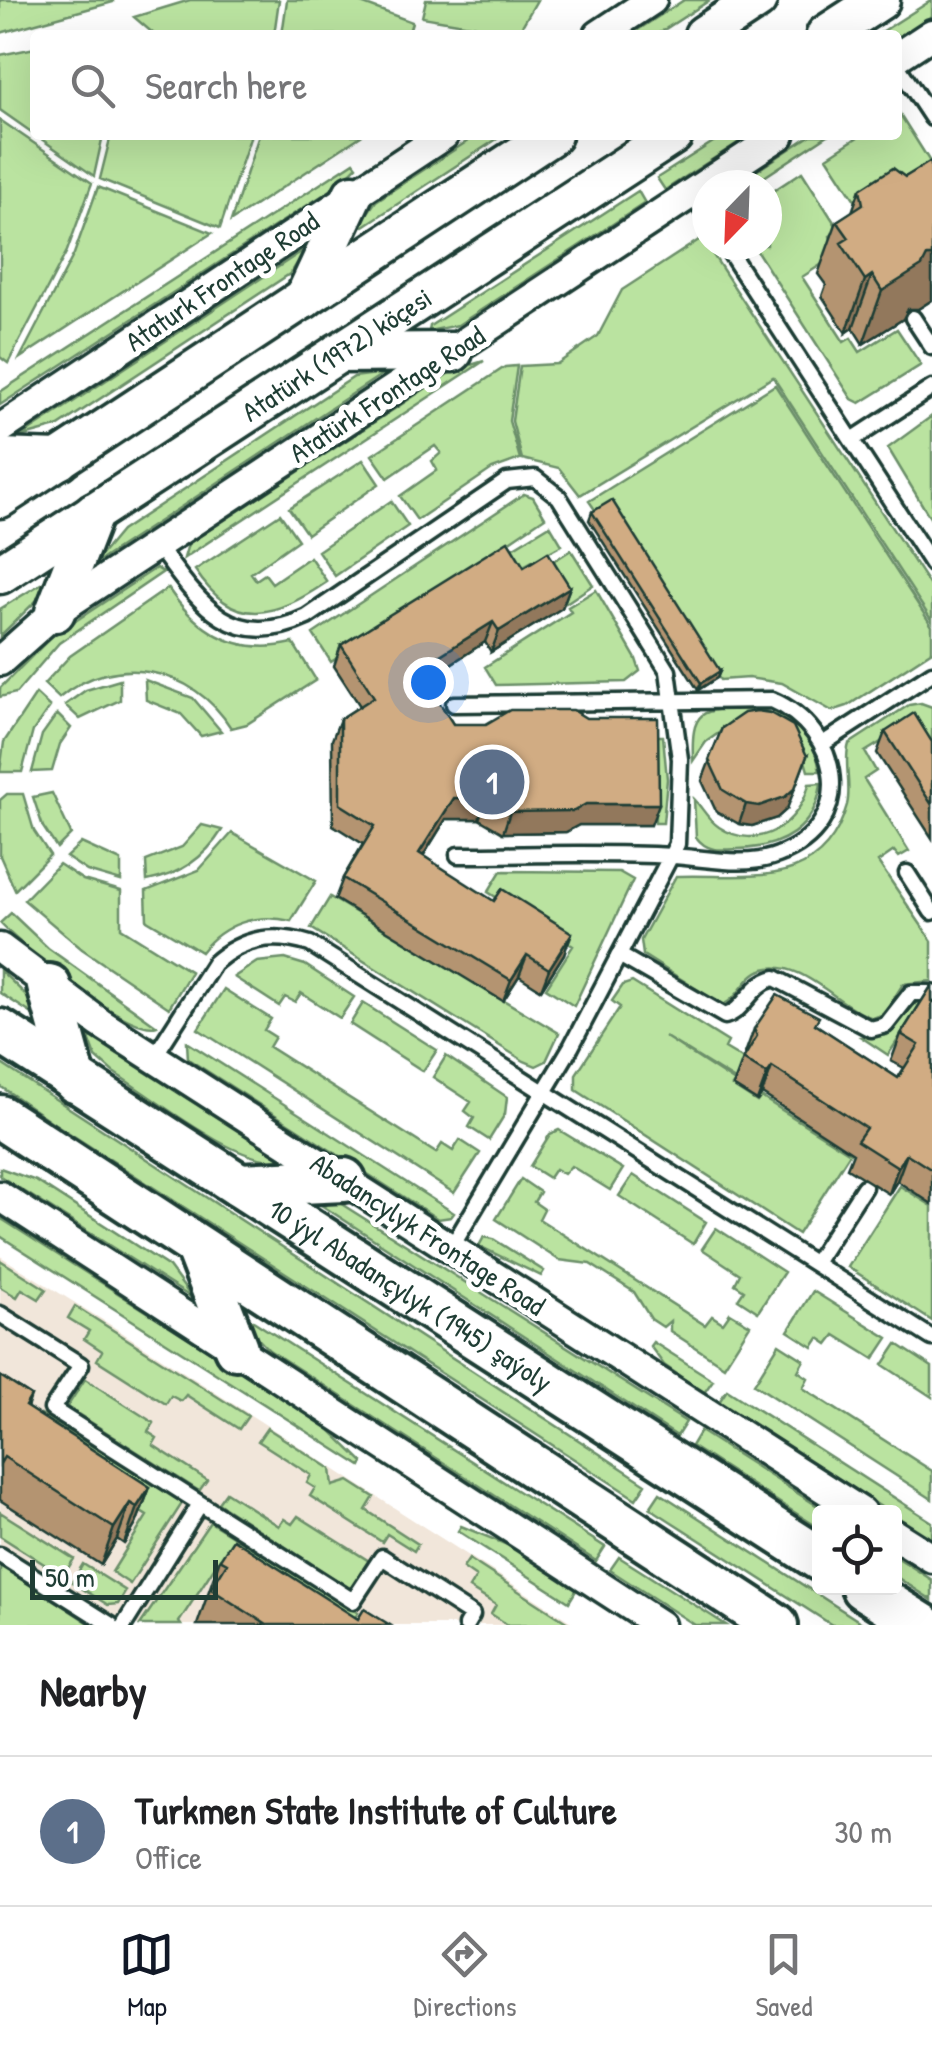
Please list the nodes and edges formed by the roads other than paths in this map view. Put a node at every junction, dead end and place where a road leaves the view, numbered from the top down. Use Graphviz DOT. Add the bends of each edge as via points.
graph roads {
  1 [pos="652,0"];
  2 [pos="757,0"];
  3 [pos="880,0"];
  4 [pos="607,30"];
  5 [pos="712,30"];
  6 [pos="834,30"];
  7 [pos="932,34"];
  8 [pos="902,54"];
  9 [pos="902,73"];
  10 [pos="932,118"];
  11 [pos="436,140"];
  12 [pos="544,140"];
  13 [pos="665,140"];
  14 [pos="774,140"];
  15 [pos="740,170"];
  16 [pos="353,194"];
  17 [pos="692,210"];
  18 [pos="735,260"];
  19 [pos="304,299"];
  20 [pos="913,318"];
  21 [pos="932,348"];
  22 [pos="453,352"];
  23 [pos="338,353"];
  24 [pos="932,388"];
  25 [pos="0,429"];
  26 [pos="852,440"];
  27 [pos="0,458"];
  28 [pos="58,460"];
  29 [pos="0,498"];
  30 [pos="94,512"];
  31 [pos="157,545"];
  32 [pos="932,564"];
  33 [pos="0,574"];
  34 [pos="55,612"];
  35 [pos="0,662"];
  36 [pos="930,678"];
  37 [pos="674,700"];
  38 [pos="454,704"];
  39 [pos="824,743"];
  40 [pos="458,855"];
  41 [pos="672,856"];
  42 [pos="907,873"];
  43 [pos="932,912"];
  44 [pos="0,948"];
  45 [pos="619,954"];
  46 [pos="48,986"];
  47 [pos="932,993"];
  48 [pos="0,1030"];
  49 [pos="154,1058"];
  50 [pos="75,1081"];
  51 [pos="545,1091"];
  52 [pos="0,1117"];
  53 [pos="0,1150"];
  54 [pos="48,1152"];
  55 [pos="344,1180"];
  56 [pos="239,1185"];
  57 [pos="864,1187"];
  58 [pos="0,1196"];
  59 [pos="451,1248"];
  60 [pos="198,1250"];
  61 [pos="815,1263"];
  62 [pos="0,1314"];
  63 [pos="932,1338"];
  64 [pos="236,1348"];
  65 [pos="200,1504"];
  66 [pos="850,1505"];
  67 [pos="902,1539"];
  68 [pos="812,1554"];
  69 [pos="0,1555"];
  70 [pos="932,1558"];
  71 [pos="875,1595"];
  72 [pos="112,1625"];
  73 [pos="124,1625"];
  74 [pos="466,1625"];
  75 [pos="660,1625"];
  76 [pos="776,1625"];
  77 [pos="922,1625"];
  1 -- 4 [label="street"];
  2 -- 5 [label="main road"];
  3 -- 6 [label="main road"];
  7 -- 8 [label="street"];
  9 -- 10 [label="lane"];
  11 -- 16 [label="street, Ataturk Frontage Road"];
  12 -- 19 [label="main road"];
  13 -- 23 [label="main road, Atatürk (1972) köçesi"];
  14 -- 15 [label="street, Atatürk Frontage Road"];
  16 -- 19 [label="main road"];
  16 -- 25 [label="street, Ataturk Frontage Road"];
  17 -- 22 [label="street, Atatürk Frontage Road"];
  18 -- 26 [label="lane"];
  19 -- 28 [label="main road"];
  20 -- 21 [label="lane"];
  22 -- 23 [label="main road"];
  22 -- 31 [label="street, Atatürk Frontage Road"];
  23 -- 30 [label="main road, Atatürk (1972) köçesi"];
  24 -- 26 [label="lane"];
  26 -- 32 [label="lane"];
  27 -- 28 [label="main road"];
  28 -- 29 [label="main road"];
  30 -- 33 [label="main road, Atatürk (1972) köçesi"];
  30 -- 34 [label="main road"];
  31 -- 34 [label="street, Atatürk Frontage Road"];
  31 -- 37 [label="lane" via="218,616 246,628 278,628 307,617 507,481 535,478 559,496 656,648"];
  34 -- 35 [label="street, Atatürk Frontage Road"];
  36 -- 39 [label="lane"];
  37 -- 38 [label="lane"];
  37 -- 39 [label="lane" via="772,700 793,709"];
  37 -- 41 [label="lane" via="680,800"];
  39 -- 41 [label="lane" via="832,788 820,821 797,846 753,860"];
  40 -- 41 [label="lane"];
  41 -- 45 [label="lane"];
  42 -- 43 [label="lane"];
  44 -- 46 [label="street, Abadancylyk Frontage Road"];
  45 -- 47 [label="lane" via="724,1016 755,986 775,978 871,1029 886,1024 911,993"];
  45 -- 51 [label="lane"];
  46 -- 49 [label="street, Abadancylyk Frontage Road"];
  46 -- 50 [label="main road"];
  48 -- 50 [label="main road, 10 ýyl Abadançylyk (1945) şaýoly"];
  49 -- 51 [label="lane" via="214,963 244,942 276,936 325,951"];
  49 -- 55 [label="street, Abadancylyk Frontage Road"];
  50 -- 56 [label="main road, 10 ýyl Abadançylyk (1945) şaýoly"];
  51 -- 59 [label="lane"];
  51 -- 61 [label="lane"];
  52 -- 54 [label="main road"];
  53 -- 54 [label="main road"];
  54 -- 60 [label="main road"];
  55 -- 56 [label="main road"];
  55 -- 59 [label="street, Abadancylyk Frontage Road"];
  56 -- 68 [label="main road, 10 ýyl Abadançylyk (1945) şaýoly"];
  57 -- 61 [label="lane"];
  58 -- 64 [label="street"];
  59 -- 66 [label="street, Abadancylyk Frontage Road"];
  60 -- 64 [label="main road"];
  60 -- 76 [label="main road"];
  61 -- 63 [label="lane"];
  62 -- 65 [label="lane" via="81,1365 52,1409"];
  64 -- 75 [label="street"];
  65 -- 73 [label="lane"];
  65 -- 74 [label="lane" via="353,1601 382,1557 472,1615"];
  67 -- 70 [label="street"];
  69 -- 72 [label="lane"];
  71 -- 77 [label="main road"];
}
